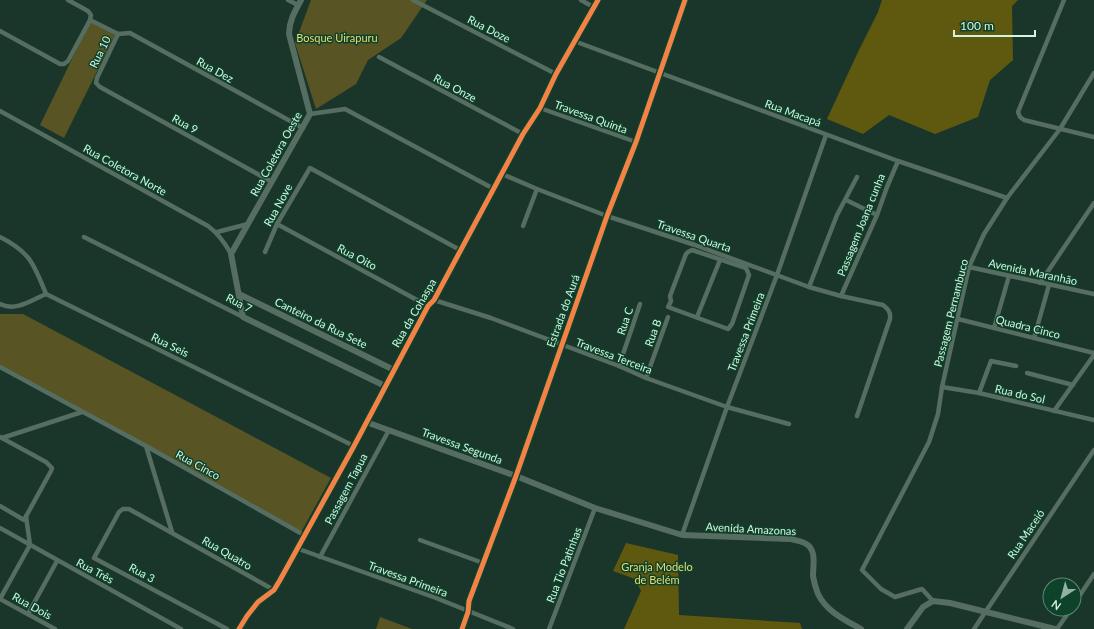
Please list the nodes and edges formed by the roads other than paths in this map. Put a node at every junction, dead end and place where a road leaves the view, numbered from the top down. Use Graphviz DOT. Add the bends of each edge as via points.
graph roads {
  1 [pos="68,0"];
  2 [pos="288,0"];
  3 [pos="413,0"];
  4 [pos="582,0"];
  5 [pos="598,0"];
  6 [pos="685,0"];
  7 [pos="1064,0"];
  8 [pos="300,3"];
  9 [pos="595,8"];
  10 [pos="90,20"];
  11 [pos="0,31"];
  12 [pos="118,34"];
  13 [pos="574,41"];
  14 [pos="379,57"];
  15 [pos="660,73"];
  16 [pos="1094,73"];
  17 [pos="556,74"];
  18 [pos="97,78"];
  19 [pos="540,108"];
  20 [pos="0,111"];
  21 [pos="310,114"];
  22 [pos="303,128"];
  23 [pos="1060,128"];
  24 [pos="522,134"];
  25 [pos="826,135"];
  26 [pos="1094,136"];
  27 [pos="636,142"];
  28 [pos="898,161"];
  29 [pos="502,174"];
  30 [pos="858,177"];
  31 [pos="272,182"];
  32 [pos="494,189"];
  33 [pos="537,189"];
  34 [pos="1007,198"];
  35 [pos="846,200"];
  36 [pos="1094,202"];
  37 [pos="877,215"];
  38 [pos="607,216"];
  39 [pos="248,224"];
  40 [pos="277,224"];
  41 [pos="523,226"];
  42 [pos="217,232"];
  43 [pos="0,237"];
  44 [pos="84,237"];
  45 [pos="695,245"];
  46 [pos="460,250"];
  47 [pos="692,250"];
  48 [pos="265,252"];
  49 [pos="232,254"];
  50 [pos="720,260"];
  51 [pos="969,267"];
  52 [pos="777,275"];
  53 [pos="1009,276"];
  54 [pos="1040,283"];
  55 [pos="1049,285"];
  56 [pos="809,287"];
  57 [pos="46,294"];
  58 [pos="239,294"];
  59 [pos="1094,294"];
  60 [pos="842,296"];
  61 [pos="434,300"];
  62 [pos="0,304"];
  63 [pos="640,304"];
  64 [pos="428,306"];
  65 [pos="243,317"];
  66 [pos="668,317"];
  67 [pos="696,318"];
  68 [pos="958,319"];
  69 [pos="994,328"];
  70 [pos="1034,338"];
  71 [pos="561,345"];
  72 [pos="1094,354"];
  73 [pos="619,366"];
  74 [pos="1016,366"];
  75 [pos="0,367"];
  76 [pos="394,370"];
  77 [pos="1027,373"];
  78 [pos="646,378"];
  79 [pos="1073,384"];
  80 [pos="385,386"];
  81 [pos="942,387"];
  82 [pos="979,394"];
  83 [pos="727,407"];
  84 [pos="1054,411"];
  85 [pos="82,412"];
  86 [pos="857,416"];
  87 [pos="1094,420"];
  88 [pos="366,422"];
  89 [pos="789,424"];
  90 [pos="389,430"];
  91 [pos="1,437"];
  92 [pos="146,446"];
  93 [pos="354,446"];
  94 [pos="1094,450"];
  95 [pos="516,476"];
  96 [pos="0,506"];
  97 [pos="595,508"];
  98 [pos="119,512"];
  99 [pos="26,516"];
  100 [pos="0,528"];
  101 [pos="172,532"];
  102 [pos="304,535"];
  103 [pos="682,535"];
  104 [pos="420,540"];
  105 [pos="30,545"];
  106 [pos="296,548"];
  107 [pos="320,557"];
  108 [pos="57,561"];
  109 [pos="483,563"];
  110 [pos="1094,574"];
  111 [pos="274,590"];
  112 [pos="1082,592"];
  113 [pos="0,599"];
  114 [pos="934,601"];
  115 [pos="468,612"];
  116 [pos="985,612"];
  117 [pos="28,614"];
  118 [pos="1065,617"];
  119 [pos="55,629"];
  120 [pos="181,629"];
  121 [pos="227,629"];
  122 [pos="239,629"];
  123 [pos="462,629"];
  124 [pos="513,629"];
  125 [pos="549,629"];
  126 [pos="861,629"];
  127 [pos="907,629"];
  128 [pos="974,629"];
  129 [pos="1056,629"];
  1 -- 10 [label="street" via="88,11 92,15"];
  2 -- 8 [label="street"];
  3 -- 17 [label="street, Rua Doze"];
  4 -- 9 [label="street"];
  5 -- 9 [label="street, Rua da Cohaspa"];
  6 -- 15 [label="street, Estrada do Aurá"];
  7 -- 23 [label="street" via="1018,112 1024,120"];
  8 -- 21 [label="street, Rua Coletora Oeste" via="291,19 289,34"];
  9 -- 13 [label="street, Rua da Cohaspa"];
  10 -- 11 [label="street" via="64,64"];
  10 -- 12 [label="street, Rua Dez"];
  12 -- 18 [label="street, Rua 10"];
  12 -- 22 [label="street, Rua Dez" via="130,33"];
  13 -- 15 [label="street, Rua Macapá"];
  13 -- 17 [label="street, Rua da Cohaspa"];
  14 -- 24 [label="street, Rua Onze"];
  15 -- 25 [label="street, Rua Macapá"];
  15 -- 27 [label="street, Estrada do Aurá"];
  16 -- 23 [label="street, Passagem Pernambuco"];
  17 -- 19 [label="street, Rua da Cohaspa"];
  18 -- 31 [label="street, Rua 9" via="96,83 100,87"];
  19 -- 24 [label="street, Rua da Cohaspa"];
  19 -- 27 [label="street, Travessa Quinta"];
  20 -- 42 [label="street, Rua Coletora Norte"];
  21 -- 22 [label="street, Rua Coletora Oeste"];
  21 -- 32 [label="street" via="345,109"];
  22 -- 31 [label="street, Rua Coletora Oeste"];
  23 -- 26 [label="street"];
  23 -- 34 [label="street, Passagem Pernambuco"];
  24 -- 29 [label="street, Rua da Cohaspa"];
  25 -- 28 [label="street, Rua Macapá"];
  25 -- 52 [label="street, Travessa Primeira"];
  27 -- 38 [label="street, Estrada do Aurá"];
  28 -- 34 [label="street, Rua Macapá"];
  28 -- 37 [label="street, Passagem Joana cunha"];
  29 -- 32 [label="street, Rua da Cohaspa"];
  29 -- 33 [label="street, Travessa Quarta"];
  30 -- 35 [label="street"];
  31 -- 39 [label="street, Rua Coletora Oeste"];
  32 -- 46 [label="street, Rua da Cohaspa"];
  33 -- 38 [label="street, Travessa Quarta"];
  33 -- 41 [label="street"];
  34 -- 51 [label="street, Passagem Pernambuco" via="984,234"];
  35 -- 37 [label="street"];
  35 -- 56 [label="street" via="837,215"];
  36 -- 54 [label="street"];
  37 -- 60 [label="street, Passagem Joana cunha"];
  38 -- 45 [label="street, Travessa Quarta"];
  38 -- 71 [label="street, Estrada do Aurá"];
  39 -- 42 [label="street"];
  39 -- 49 [label="street, Rua Coletora Oeste"];
  40 -- 46 [label="street, Rua Nove" via="310,168"];
  40 -- 48 [label="street, Rua Nove"];
  40 -- 64 [label="street, Rua Oito"];
  42 -- 49 [label="street, Rua Coletora Norte"];
  43 -- 57 [label="street" via="14,244 30,258"];
  44 -- 65 [label="street, Rua 7"];
  45 -- 47 [label="street"];
  45 -- 52 [label="street, Travessa Quarta"];
  46 -- 61 [label="street, Rua da Cohaspa"];
  47 -- 50 [label="street"];
  47 -- 67 [label="street" via="686,254 668,307"];
  49 -- 58 [label="street"];
  50 -- 67 [label="street"];
  50 -- 67 [label="street" via="746,268 749,275 732,324 728,329"];
  51 -- 53 [label="street, Avenida Maranhão"];
  51 -- 68 [label="street, Passagem Pernambuco"];
  52 -- 56 [label="street, Travessa Quarta"];
  52 -- 83 [label="street, Travessa Primeira"];
  53 -- 54 [label="street, Avenida Maranhão"];
  53 -- 69 [label="street"];
  54 -- 55 [label="street, Avenida Maranhão"];
  55 -- 59 [label="street, Avenida Maranhão"];
  55 -- 70 [label="street"];
  56 -- 60 [label="street, Travessa Quarta"];
  57 -- 62 [label="street" via="21,306"];
  57 -- 93 [label="street, Rua Seis"];
  58 -- 65 [label="street"];
  58 -- 76 [label="street, Canteiro da Rua Sete"];
  60 -- 86 [label="street, Travessa Quarta" via="883,305 891,314"];
  61 -- 64 [label="street, Rua da Cohaspa"];
  61 -- 71 [label="street, Travessa Terceira" via="491,318"];
  63 -- 73 [label="street, Rua C"];
  64 -- 76 [label="street, Rua da Cohaspa"];
  65 -- 80 [label="street, Rua 7"];
  66 -- 78 [label="street, Rua B"];
  68 -- 69 [label="street, Quadra Cinco"];
  68 -- 81 [label="street, Passagem Pernambuco"];
  69 -- 70 [label="street, Quadra Cinco"];
  70 -- 72 [label="street, Quadra Cinco"];
  71 -- 73 [label="street, Travessa Terceira"];
  71 -- 95 [label="street, Estrada do Aurá"];
  72 -- 79 [label="street"];
  73 -- 78 [label="street, Travessa Terceira"];
  74 -- 82 [label="street" via="991,361"];
  75 -- 85 [label="street, Rua Cinco"];
  76 -- 80 [label="street, Rua da Cohaspa"];
  77 -- 79 [label="street"];
  78 -- 83 [label="street, Travessa Terceira"];
  79 -- 84 [label="street"];
  80 -- 88 [label="street, Rua da Cohaspa"];
  81 -- 82 [label="street, Rua do Sol"];
  81 -- 114 [label="street, Passagem Pernambuco" via="938,414 929,442 862,570 881,589 895,597 922,589"];
  82 -- 84 [label="street, Rua do Sol"];
  83 -- 89 [label="street, Travessa Terceira"];
  83 -- 103 [label="street, Travessa Primeira"];
  84 -- 87 [label="street, Rua do Sol"];
  85 -- 91 [label="street"];
  85 -- 92 [label="street, Rua Cinco"];
  88 -- 90 [label="street, Travessa Segunda"];
  88 -- 93 [label="street, Rua da Cohaspa"];
  90 -- 95 [label="street, Travessa Segunda"];
  90 -- 107 [label="street, Passagem Tapua"];
  91 -- 99 [label="street" via="46,462 52,468"];
  92 -- 101 [label="street"];
  92 -- 102 [label="street, Rua Cinco"];
  93 -- 102 [label="street, Rua da Cohaspa"];
  94 -- 116 [label="street, Rua Maceió"];
  95 -- 97 [label="street, Travessa Segunda"];
  95 -- 109 [label="street, Estrada do Aurá"];
  96 -- 99 [label="street" via="24,520"];
  97 -- 103 [label="street, Avenida Amazonas"];
  97 -- 125 [label="street, Rua Tio Patinhas"];
  98 -- 101 [label="street, Rua Quatro" via="129,509"];
  98 -- 121 [label="street, Rua 3" via="94,558"];
  99 -- 105 [label="street"];
  100 -- 105 [label="street, Rua Três"];
  101 -- 111 [label="street, Rua Quatro"];
  102 -- 106 [label="street, Rua da Cohaspa"];
  103 -- 126 [label="street, Avenida Amazonas" via="791,539 808,545 813,554 813,578 824,603"];
  104 -- 109 [label="street"];
  105 -- 108 [label="street, Rua Três"];
  105 -- 113 [label="street"];
  106 -- 107 [label="street, Travessa Primeira"];
  106 -- 111 [label="street, Rua da Cohaspa"];
  107 -- 115 [label="street, Travessa Primeira"];
  108 -- 117 [label="street"];
  108 -- 120 [label="street, Rua Três"];
  109 -- 115 [label="street, Estrada do Aurá" via="469,601"];
  110 -- 112 [label="street"];
  111 -- 122 [label="street, Rua da Cohaspa" via="258,602"];
  113 -- 117 [label="street, Rua Dois"];
  114 -- 116 [label="street"];
  114 -- 127 [label="street" via="923,607"];
  115 -- 123 [label="street, Estrada do Aurá"];
  115 -- 124 [label="street, Travessa Primeira"];
  116 -- 128 [label="street, Rua Maceió"];
  116 -- 129 [label="street"];
  117 -- 119 [label="street, Rua Dois"];
  118 -- 129 [label="street"];
}
